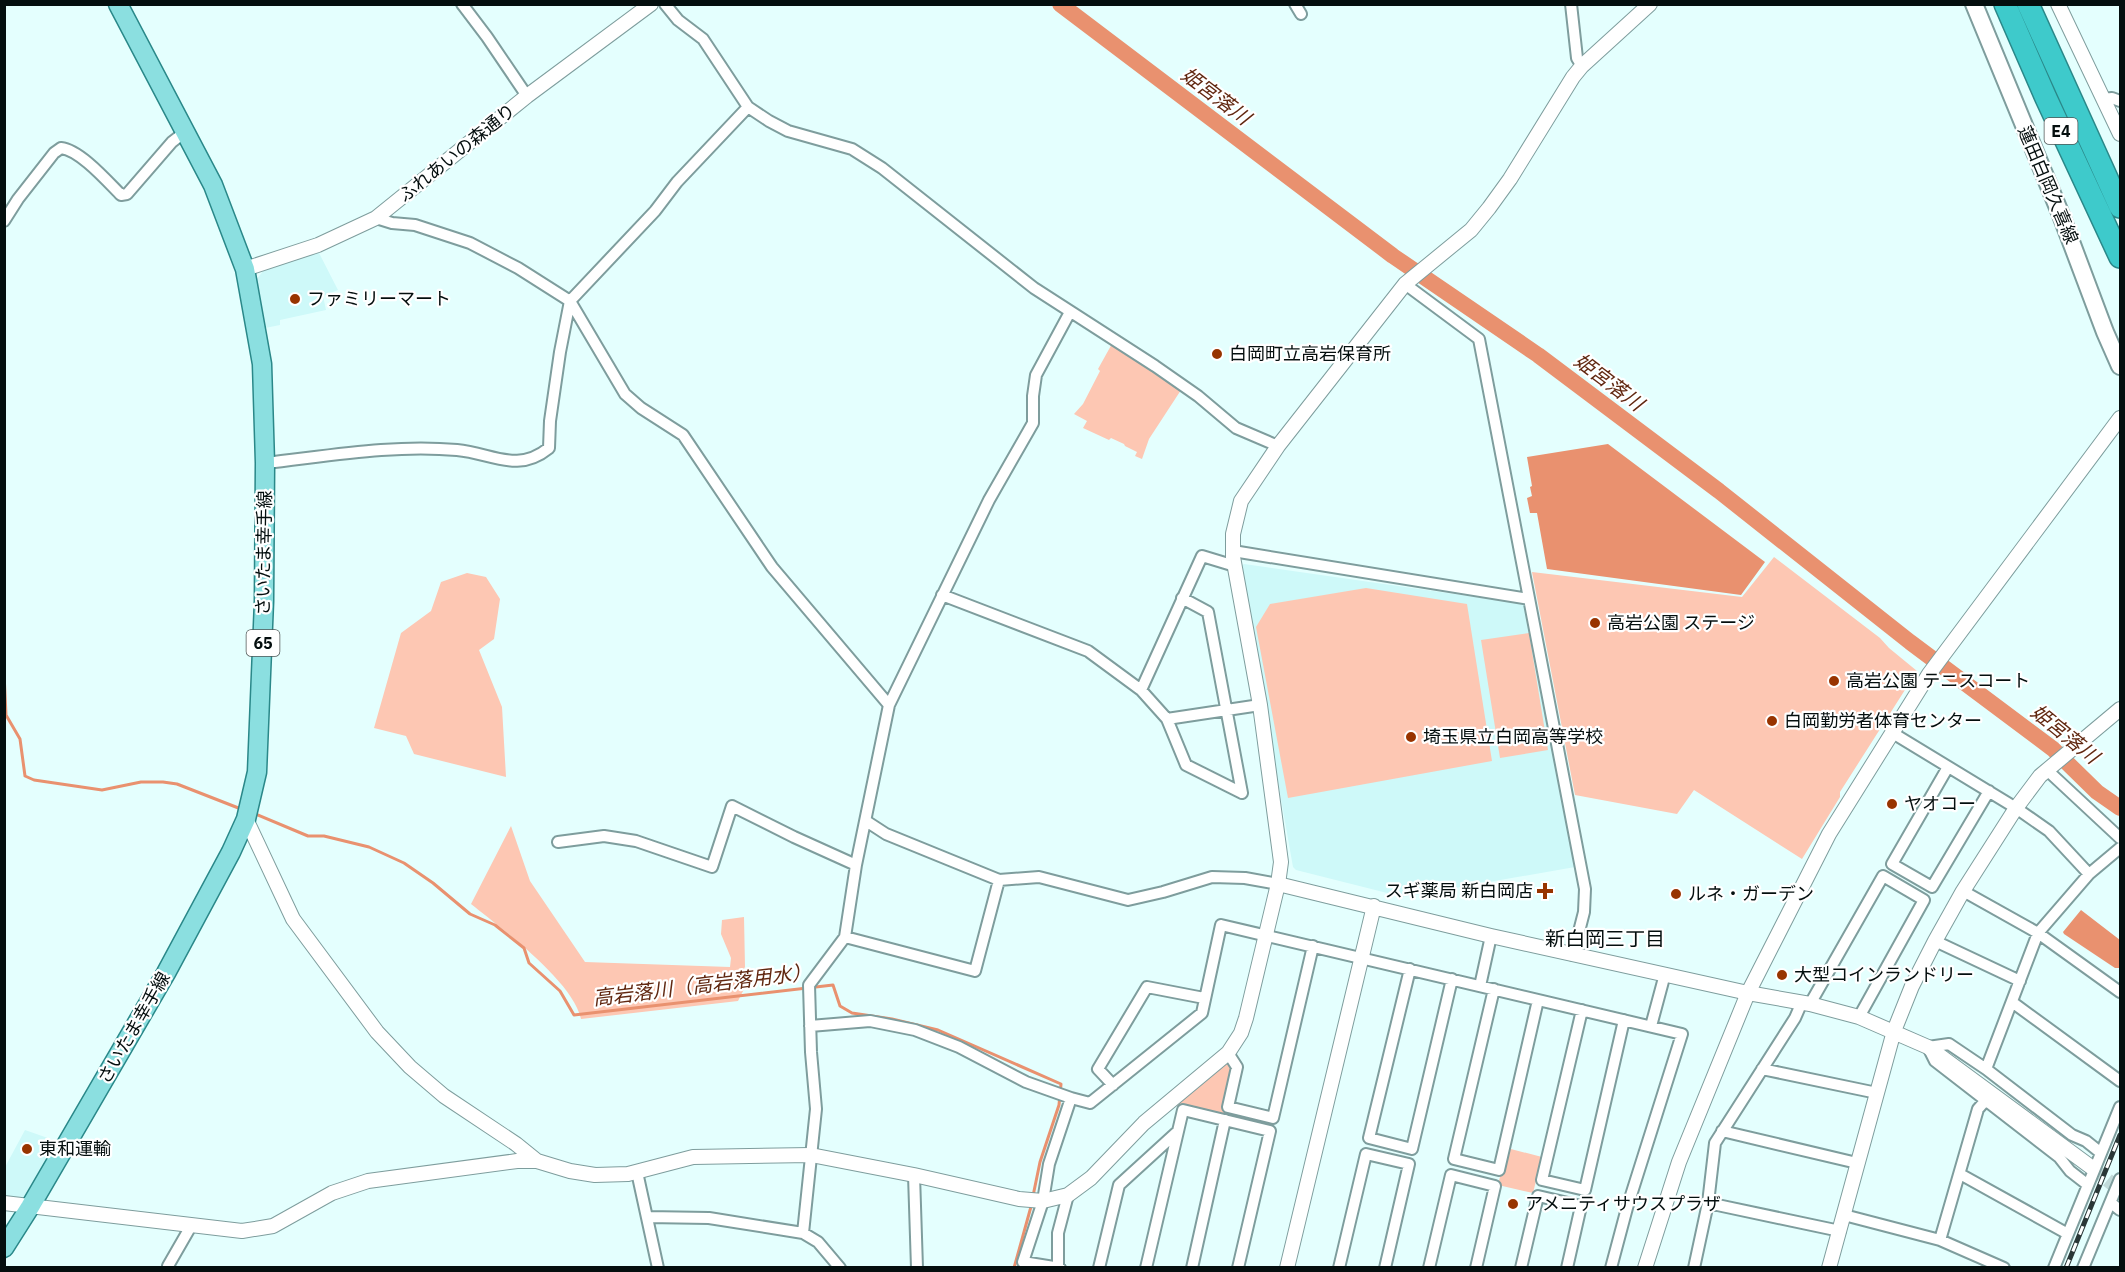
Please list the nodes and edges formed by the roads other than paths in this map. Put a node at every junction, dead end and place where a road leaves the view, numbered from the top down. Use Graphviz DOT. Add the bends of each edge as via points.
graph roads {
  1 [pos="118,4"];
  2 [pos="462,4"];
  3 [pos="651,4"];
  4 [pos="665,4"];
  5 [pos="1571,4"];
  6 [pos="1650,4"];
  7 [pos="1974,4"];
  8 [pos="2005,4"];
  9 [pos="2028,4"];
  10 [pos="2058,4"];
  11 [pos="1582,66"];
  12 [pos="527,96"];
  13 [pos="2103,99"];
  14 [pos="2121,101"];
  15 [pos="748,106"];
  16 [pos="185,132"];
  17 [pos="2121,134"];
  18 [pos="2121,207"];
  19 [pos="376,218"];
  20 [pos="4,221"];
  21 [pos="2121,256"];
  22 [pos="244,269"];
  23 [pos="1405,284"];
  24 [pos="570,302"];
  25 [pos="1070,312"];
  26 [pos="2121,366"];
  27 [pos="2121,418"];
  28 [pos="1278,446"];
  29 [pos="265,463"];
  30 [pos="1233,551"];
  31 [pos="1235,566"];
  32 [pos="942,595"];
  33 [pos="1182,598"];
  34 [pos="1529,599"];
  35 [pos="1141,690"];
  36 [pos="889,705"];
  37 [pos="1260,705"];
  38 [pos="1227,709"];
  39 [pos="2121,709"];
  40 [pos="1167,719"];
  41 [pos="1891,732"];
  42 [pos="1948,766"];
  43 [pos="2047,770"];
  44 [pos="1989,791"];
  45 [pos="2016,808"];
  46 [pos="246,819"];
  47 [pos="866,821"];
  48 [pos="2121,838"];
  49 [pos="558,842"];
  50 [pos="2121,848"];
  51 [pos="856,865"];
  52 [pos="2089,874"];
  53 [pos="999,880"];
  54 [pos="1278,884"];
  55 [pos="1963,891"];
  56 [pos="1374,906"];
  57 [pos="2038,933"];
  58 [pos="1266,935"];
  59 [pos="1491,936"];
  60 [pos="845,937"];
  61 [pos="1935,941"];
  62 [pos="1313,946"];
  63 [pos="1573,954"];
  64 [pos="1360,957"];
  65 [pos="1410,969"];
  66 [pos="1665,974"];
  67 [pos="1452,979"];
  68 [pos="2020,981"];
  69 [pos="1480,986"];
  70 [pos="1494,989"];
  71 [pos="2121,992"];
  72 [pos="1748,993"];
  73 [pos="1204,998"];
  74 [pos="1538,1000"];
  75 [pos="2012,1002"];
  76 [pos="1806,1003"];
  77 [pos="1582,1010"];
  78 [pos="1859,1017"];
  79 [pos="1624,1020"];
  80 [pos="810,1026"];
  81 [pos="1651,1026"];
  82 [pos="1894,1031"];
  83 [pos="1928,1047"];
  84 [pos="1228,1053"];
  85 [pos="1762,1069"];
  86 [pos="1986,1069"];
  87 [pos="2121,1081"];
  88 [pos="1113,1085"];
  89 [pos="1877,1093"];
  90 [pos="1071,1098"];
  91 [pos="1986,1100"];
  92 [pos="2121,1107"];
  93 [pos="1225,1120"];
  94 [pos="1722,1131"];
  95 [pos="1177,1132"];
  96 [pos="2101,1153"];
  97 [pos="811,1155"];
  98 [pos="537,1161"];
  99 [pos="1857,1162"];
  100 [pos="2091,1167"];
  101 [pos="637,1172"];
  102 [pos="1960,1174"];
  103 [pos="914,1175"];
  104 [pos="2121,1179"];
  105 [pos="2088,1185"];
  106 [pos="1068,1195"];
  107 [pos="1043,1201"];
  108 [pos="4,1203"];
  109 [pos="1708,1203"];
  110 [pos="2111,1203"];
  111 [pos="30,1208"];
  112 [pos="2121,1210"];
  113 [pos="1844,1215"];
  114 [pos="647,1217"];
  115 [pos="191,1226"];
  116 [pos="1840,1231"];
  117 [pos="803,1233"];
  118 [pos="2068,1234"];
  119 [pos="1940,1240"];
  120 [pos="4,1248"];
  121 [pos="168,1266"];
  122 [pos="1059,1267"];
  123 [pos="658,1268"];
  124 [pos="840,1268"];
  125 [pos="917,1268"];
  126 [pos="1099,1268"];
  127 [pos="1146,1268"];
  128 [pos="1192,1268"];
  129 [pos="1238,1268"];
  130 [pos="1287,1268"];
  131 [pos="1339,1268"];
  132 [pos="1385,1268"];
  133 [pos="1429,1268"];
  134 [pos="1476,1268"];
  135 [pos="1521,1268"];
  136 [pos="1567,1268"];
  137 [pos="1611,1268"];
  138 [pos="1645,1268"];
  139 [pos="1694,1268"];
  140 [pos="1829,1268"];
  141 [pos="2004,1268"];
  142 [pos="2054,1268"];
  143 [pos="2083,1268"];
  1 -- 16 [label="main road, さいたま幸手線 / 65"];
  2 -- 12 [label="street"];
  3 -- 12 [label="street, ふれあいの森通り"];
  4 -- 15 [label="street" via="703,39"];
  5 -- 11 [label="street" via="1577,58"];
  6 -- 11 [label="street"];
  7 -- 26 [label="main road, 蓮田白岡久喜線"];
  8 -- 21 [label="highway, E4"];
  9 -- 18 [label="highway, E4"];
  10 -- 13 [label="street"];
  11 -- 23 [label="street" via="1489,208 1471,230"];
  12 -- 19 [label="street, ふれあいの森通り"];
  13 -- 14 [label="street"];
  13 -- 17 [label="street"];
  15 -- 24 [label="street"];
  15 -- 25 [label="street" via="788,130 852,149 882,168"];
  16 -- 20 [label="street" via="127,194 121,195 97,171 61,148"];
  16 -- 22 [label="main road, さいたま幸手線 / 65" via="213,185"];
  19 -- 22 [label="street, ふれあいの森通り" via="318,245"];
  19 -- 24 [label="street" via="415,225 470,243"];
  22 -- 29 [label="main road, さいたま幸手線 / 65" via="262,364"];
  23 -- 28 [label="street"];
  23 -- 34 [label="street" via="1479,339"];
  24 -- 29 [label="street" via="549,448 538,457 513,462 460,450 413,448"];
  24 -- 36 [label="street" via="625,394 683,435 772,567"];
  25 -- 28 [label="street" via="1198,396 1236,428"];
  25 -- 32 [label="street" via="1036,375 1034,423 989,500"];
  27 -- 41 [label="street" via="1929,674"];
  28 -- 30 [label="street" via="1241,501"];
  29 -- 46 [label="main road, さいたま幸手線 / 65" via="257,772"];
  30 -- 31 [label="street"];
  30 -- 34 [label="street"];
  31 -- 33 [label="street" via="1202,556"];
  31 -- 37 [label="street"];
  32 -- 35 [label="street" via="1088,651"];
  32 -- 36 [label="street"];
  33 -- 35 [label="street"];
  33 -- 38 [label="street" via="1208,612"];
  34 -- 63 [label="street" via="1585,889 1584,912"];
  35 -- 40 [label="street"];
  36 -- 47 [label="street"];
  37 -- 38 [label="street"];
  37 -- 54 [label="street" via="1281,862"];
  38 -- 40 [label="street"];
  38 -- 40 [label="street" via="1242,793 1186,765"];
  39 -- 43 [label="street"];
  41 -- 42 [label="street"];
  41 -- 72 [label="street" via="1828,834"];
  42 -- 44 [label="street"];
  42 -- 44 [label="street" via="1892,864 1932,887"];
  43 -- 45 [label="street"];
  43 -- 48 [label="street"];
  44 -- 45 [label="street"];
  45 -- 52 [label="street" via="2049,831"];
  45 -- 55 [label="street"];
  46 -- 98 [label="street" via="293,919 377,1032 444,1096"];
  46 -- 111 [label="main road, さいたま幸手線 / 65" via="166,973"];
  47 -- 51 [label="street"];
  47 -- 53 [label="street" via="886,834"];
  49 -- 51 [label="street" via="604,836 636,841 712,867 732,806"];
  50 -- 52 [label="street"];
  51 -- 60 [label="street"];
  52 -- 57 [label="street"];
  53 -- 54 [label="street" via="1039,877 1128,900 1212,877"];
  53 -- 60 [label="street" via="975,971"];
  54 -- 56 [label="street"];
  54 -- 58 [label="street"];
  55 -- 57 [label="street"];
  55 -- 61 [label="street"];
  56 -- 59 [label="street"];
  56 -- 64 [label="street"];
  57 -- 68 [label="street"];
  57 -- 71 [label="street"];
  58 -- 62 [label="street"];
  58 -- 73 [label="street" via="1221,925"];
  58 -- 84 [label="street" via="1246,1018"];
  59 -- 63 [label="street"];
  59 -- 69 [label="street"];
  60 -- 80 [label="street" via="809,985"];
  61 -- 68 [label="street"];
  61 -- 82 [label="street"];
  62 -- 64 [label="street"];
  62 -- 84 [label="street" via="1273,1118 1228,1107 1238,1067"];
  63 -- 66 [label="street"];
  64 -- 65 [label="street"];
  64 -- 130 [label="street"];
  65 -- 67 [label="street"];
  65 -- 67 [label="street" via="1370,1138 1412,1149"];
  66 -- 72 [label="street"];
  66 -- 81 [label="street"];
  67 -- 69 [label="street"];
  68 -- 75 [label="street"];
  69 -- 70 [label="street"];
  70 -- 74 [label="street"];
  70 -- 74 [label="street" via="1454,1159 1499,1170"];
  72 -- 76 [label="street"];
  72 -- 138 [label="street" via="1679,1162"];
  73 -- 88 [label="street" via="1202,1013"];
  73 -- 88 [label="street" via="1147,987 1098,1069"];
  74 -- 77 [label="street"];
  75 -- 86 [label="street"];
  75 -- 87 [label="street"];
  76 -- 78 [label="street"];
  76 -- 78 [label="street" via="1883,876 1924,900"];
  76 -- 85 [label="street"];
  77 -- 79 [label="street"];
  77 -- 79 [label="street" via="1542,1180 1585,1190"];
  78 -- 82 [label="street"];
  79 -- 81 [label="street"];
  80 -- 90 [label="street" via="870,1021 915,1030 959,1047 1026,1082"];
  80 -- 97 [label="street" via="816,1109"];
  81 -- 137 [label="street" via="1682,1034"];
  82 -- 83 [label="street"];
  82 -- 89 [label="street"];
  83 -- 86 [label="street" via="1949,1044"];
  83 -- 91 [label="street" via="1935,1061"];
  83 -- 100 [label="street"];
  84 -- 106 [label="street" via="1144,1123 1091,1178"];
  85 -- 89 [label="street"];
  85 -- 94 [label="street"];
  86 -- 96 [label="street"];
  88 -- 90 [label="street" via="1090,1103"];
  89 -- 99 [label="street"];
  90 -- 107 [label="street" via="1049,1164"];
  91 -- 102 [label="street" via="1978,1108"];
  91 -- 105 [label="street" via="2059,1156"];
  92 -- 96 [label="street"];
  93 -- 95 [label="street" via="1183,1110"];
  93 -- 128 [label="street"];
  93 -- 129 [label="street" via="1270,1131"];
  94 -- 99 [label="street"];
  94 -- 109 [label="street" via="1715,1143"];
  95 -- 126 [label="street" via="1119,1185"];
  95 -- 127 [label="street"];
  96 -- 105 [label="street"];
  97 -- 101 [label="street" via="693,1157"];
  97 -- 103 [label="street"];
  97 -- 117 [label="street"];
  98 -- 101 [label="street" via="595,1175"];
  98 -- 115 [label="street" via="368,1181 332,1193 273,1226 259,1229"];
  99 -- 113 [label="street"];
  101 -- 114 [label="street"];
  102 -- 118 [label="street"];
  102 -- 119 [label="street"];
  103 -- 107 [label="street"];
  103 -- 125 [label="street"];
  104 -- 110 [label="street"];
  105 -- 118 [label="street"];
  106 -- 107 [label="street"];
  106 -- 122 [label="street" via="1058,1233"];
  107 -- 122 [label="street" via="1023,1262"];
  108 -- 111 [label="street"];
  109 -- 116 [label="street"];
  109 -- 139 [label="street"];
  110 -- 112 [label="street"];
  110 -- 143 [label="street"];
  111 -- 115 [label="street"];
  111 -- 120 [label="main road, さいたま幸手線 / 65"];
  113 -- 116 [label="street"];
  113 -- 119 [label="street"];
  114 -- 117 [label="street" via="709,1218"];
  114 -- 123 [label="street"];
  115 -- 121 [label="street"];
  116 -- 140 [label="street"];
  117 -- 124 [label="street" via="818,1242"];
  118 -- 142 [label="street"];
  119 -- 141 [label="street"];
  131 -- 132 [label="street" via="1366,1154 1409,1164"];
  133 -- 134 [label="street" via="1450,1175 1495,1186"];
  135 -- 136 [label="street" via="1538,1196 1581,1206"];
}
